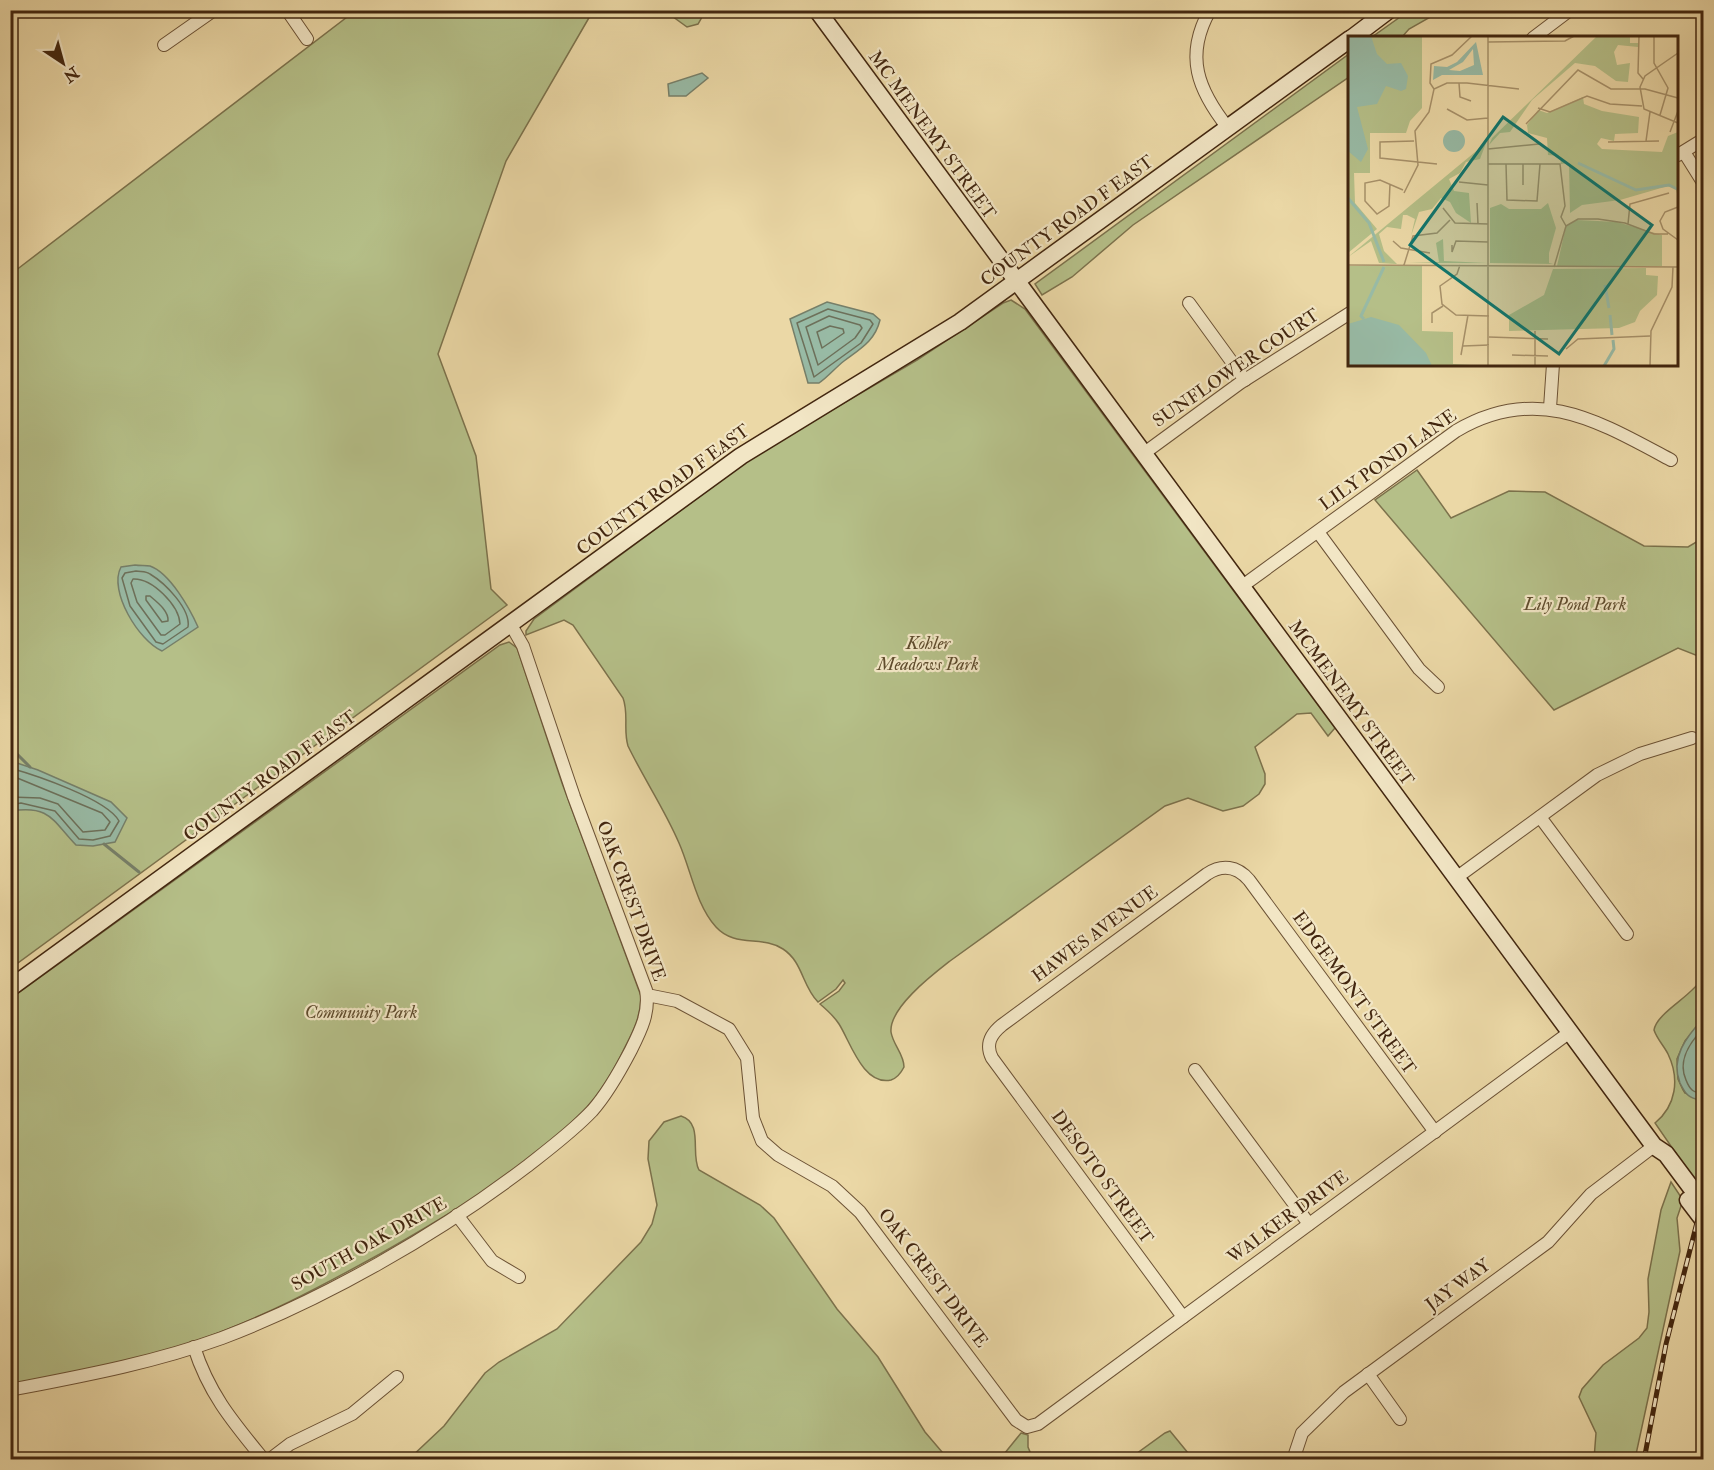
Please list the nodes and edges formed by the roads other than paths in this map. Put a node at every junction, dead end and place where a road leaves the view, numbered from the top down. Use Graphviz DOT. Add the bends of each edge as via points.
graph roads {
  1 [pos="214,10"];
  2 [pos="287,10"];
  3 [pos="817,10"];
  4 [pos="1209,10"];
  5 [pos="1389,10"];
  6 [pos="1570,10"];
  7 [pos="1354,36"];
  8 [pos="1536,36"];
  9 [pos="307,39"];
  10 [pos="1348,40"];
  11 [pos="165,45"];
  12 [pos="1228,128"];
  13 [pos="1704,139"];
  14 [pos="1680,154"];
  15 [pos="1704,184"];
  16 [pos="1016,283"];
  17 [pos="1189,303"];
  18 [pos="1348,314"];
  19 [pos="1553,366"];
  20 [pos="1245,380"];
  21 [pos="1550,408"];
  22 [pos="1143,454"];
  23 [pos="1671,460"];
  24 [pos="1318,532"];
  25 [pos="1241,587"];
  26 [pos="511,625"];
  27 [pos="1438,687"];
  28 [pos="1692,738"];
  29 [pos="1540,817"];
  30 [pos="1245,875"];
  31 [pos="1456,878"];
  32 [pos="1627,934"];
  33 [pos="10,988"];
  34 [pos="647,995"];
  35 [pos="1570,1032"];
  36 [pos="992,1058"];
  37 [pos="1195,1070"];
  38 [pos="1435,1132"];
  39 [pos="1654,1146"];
  40 [pos="1704,1206"];
  41 [pos="458,1215"];
  42 [pos="1704,1221"];
  43 [pos="1309,1224"];
  44 [pos="519,1277"];
  45 [pos="1183,1317"];
  46 [pos="194,1347"];
  47 [pos="1368,1374"];
  48 [pos="397,1377"];
  49 [pos="10,1390"];
  50 [pos="1401,1419"];
  51 [pos="1025,1427"];
  52 [pos="266,1460"];
  53 [pos="1293,1460"];
  1 -- 11 [label="street"];
  2 -- 9 [label="street"];
  3 -- 16 [label="street, MC MENEMY STREET"];
  4 -- 12 [label="street" via="1198,39 1197,68 1205,96"];
  5 -- 7 [label="street, COUNTY ROAD F EAST"];
  6 -- 8 [label="street"];
  10 -- 12 [label="street, COUNTY ROAD F EAST"];
  12 -- 16 [label="street, COUNTY ROAD F EAST"];
  13 -- 14 [label="street"];
  14 -- 15 [label="street"];
  16 -- 22 [label="street, MCMENEMY STREET"];
  16 -- 26 [label="street, COUNTY ROAD F EAST" via="905,358 761,442"];
  17 -- 20 [label="street"];
  18 -- 20 [label="street, SUNFLOWER COURT"];
  19 -- 21 [label="street"];
  20 -- 22 [label="street, SUNFLOWER COURT"];
  21 -- 23 [label="street, LILY POND LANE" via="1594,420"];
  21 -- 24 [label="street, LILY POND LANE" via="1510,411 1470,423"];
  22 -- 25 [label="street, MCMENEMY STREET"];
  24 -- 25 [label="street, LILY POND LANE"];
  24 -- 27 [label="street" via="1419,669"];
  25 -- 31 [label="street, MCMENEMY STREET"];
  26 -- 33 [label="street, COUNTY ROAD F EAST"];
  26 -- 34 [label="street, OAK CREST DRIVE" via="523,646 550,732"];
  28 -- 29 [label="street" via="1614,765"];
  29 -- 31 [label="street"];
  29 -- 32 [label="street"];
  30 -- 36 [label="street, HAWES AVENUE" via="1227,867 1207,874 997,1029 989,1043"];
  30 -- 38 [label="street, EDGEMONT STREET"];
  31 -- 35 [label="street, MCMENEMY STREET"];
  34 -- 41 [label="street, SOUTH OAK DRIVE" via="646,1015 639,1032 611,1086 593,1109 571,1132"];
  34 -- 51 [label="street, OAK CREST DRIVE" via="677,1001 732,1032 747,1058 753,1118 762,1142 832,1186 860,1212"];
  35 -- 38 [label="street, WALKER DRIVE"];
  35 -- 39 [label="street, MCMENEMY STREET"];
  36 -- 45 [label="street, DESOTO STREET"];
  37 -- 43 [label="street"];
  38 -- 43 [label="street, WALKER DRIVE"];
  39 -- 40 [label="street, MCMENEMY STREET" via="1666,1154"];
  39 -- 42 [label="street, MCMENEMY STREET" via="1658,1160"];
  39 -- 47 [label="street, JAY WAY" via="1591,1194 1553,1238"];
  41 -- 44 [label="street" via="494,1263"];
  41 -- 46 [label="street, SOUTH OAK DRIVE" via="288,1310"];
  43 -- 45 [label="street, WALKER DRIVE"];
  45 -- 51 [label="street, WALKER DRIVE" via="1038,1424"];
  46 -- 49 [label="street, SOUTH OAK DRIVE" via="104,1372"];
  46 -- 52 [label="street" via="217,1401"];
  47 -- 50 [label="street"];
  47 -- 53 [label="street, JAY WAY" via="1303,1432"];
  48 -- 52 [label="street" via="352,1414"];
}
